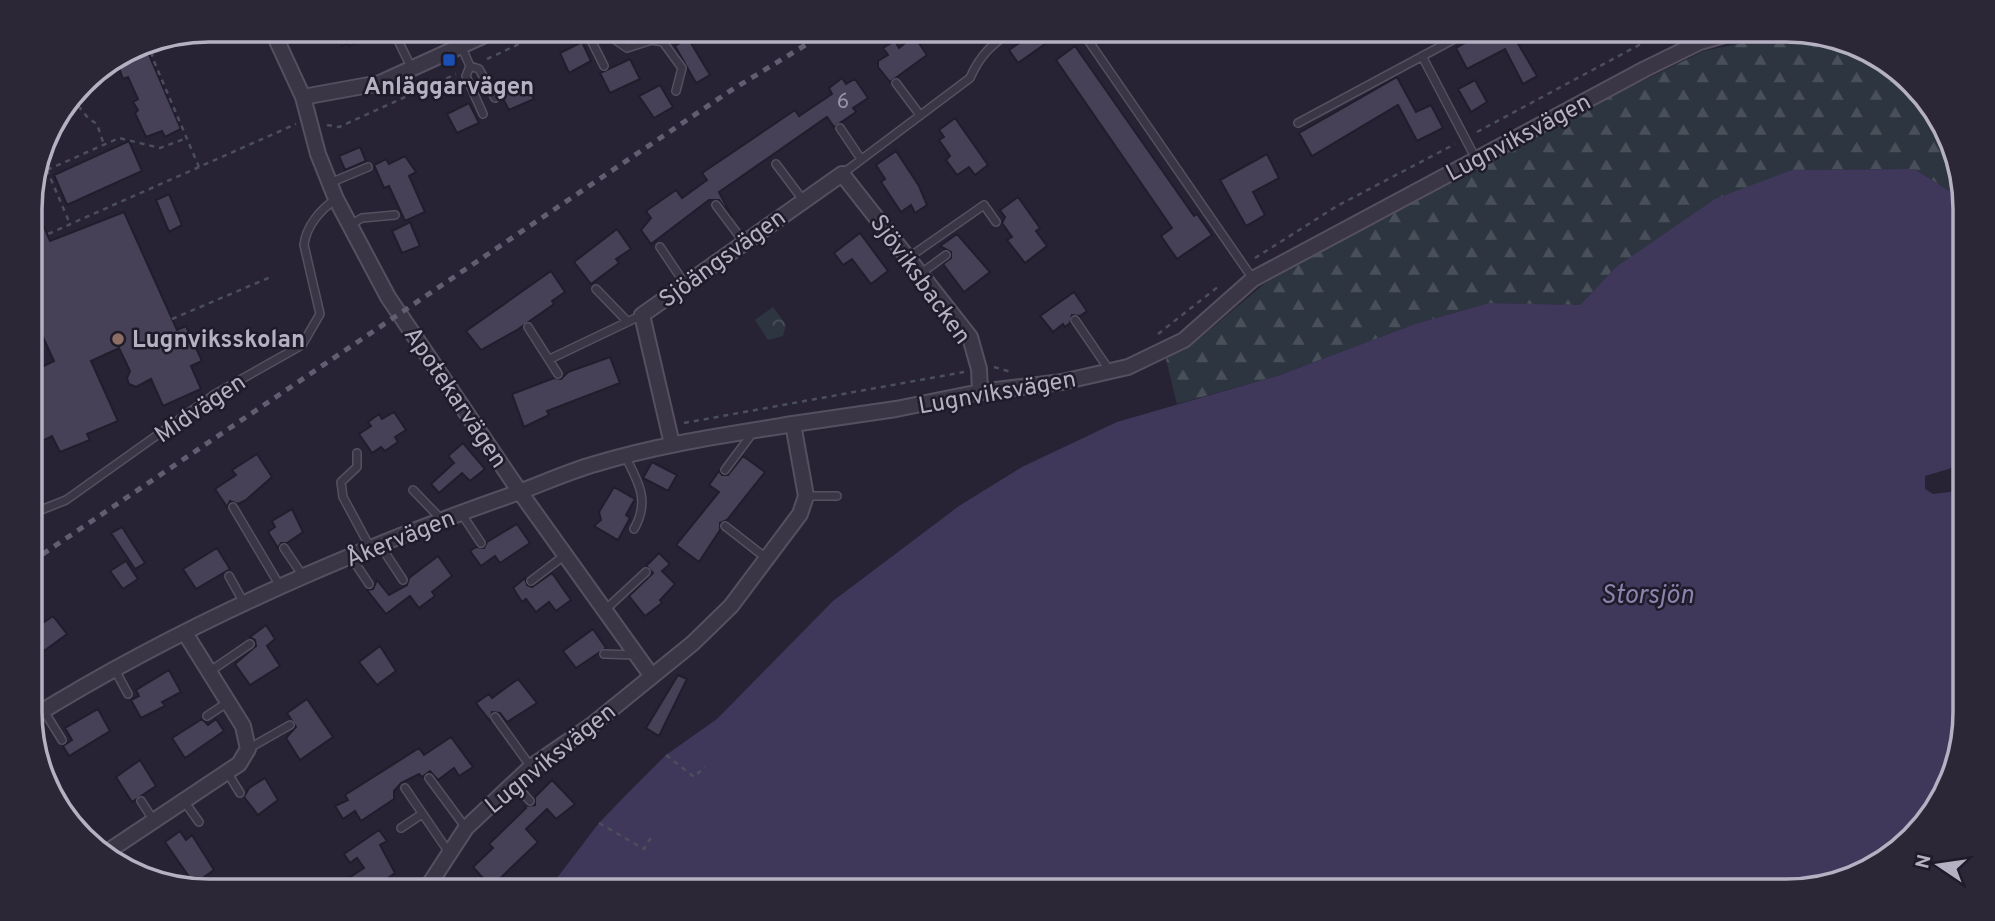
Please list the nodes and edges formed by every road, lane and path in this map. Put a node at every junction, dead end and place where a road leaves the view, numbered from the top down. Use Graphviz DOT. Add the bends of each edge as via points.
graph roads {
  1 [pos="278,42"];
  2 [pos="399,42"];
  3 [pos="470,42"];
  4 [pos="522,42"];
  5 [pos="592,42"];
  6 [pos="619,42"];
  7 [pos="646,42"];
  8 [pos="664,42"];
  9 [pos="994,42"];
  10 [pos="1089,42"];
  11 [pos="1448,42"];
  12 [pos="1700,42"];
  13 [pos="461,46"];
  14 [pos="152,53"];
  15 [pos="1422,56"];
  16 [pos="470,66"];
  17 [pos="604,66"];
  18 [pos="412,69"];
  19 [pos="896,83"];
  20 [pos="676,91"];
  21 [pos="303,97"];
  22 [pos="495,98"];
  23 [pos="78,106"];
  24 [pos="483,114"];
  25 [pos="920,115"];
  26 [pos="1298,122"];
  27 [pos="313,124"];
  28 [pos="840,128"];
  29 [pos="187,138"];
  30 [pos="104,145"];
  31 [pos="861,159"];
  32 [pos="1476,159"];
  33 [pos="776,164"];
  34 [pos="199,167"];
  35 [pos="368,167"];
  36 [pos="47,170"];
  37 [pos="842,174"];
  38 [pos="330,183"];
  39 [pos="336,199"];
  40 [pos="803,200"];
  41 [pos="716,205"];
  42 [pos="396,215"];
  43 [pos="996,222"];
  44 [pos="70,224"];
  45 [pos="350,225"];
  46 [pos="42,235"];
  47 [pos="743,241"];
  48 [pos="660,247"];
  49 [pos="946,255"];
  50 [pos="908,258"];
  51 [pos="920,274"];
  52 [pos="273,276"];
  53 [pos="1253,279"];
  54 [pos="685,284"];
  55 [pos="596,289"];
  56 [pos="642,315"];
  57 [pos="172,319"];
  58 [pos="1075,320"];
  59 [pos="628,322"];
  60 [pos="528,327"];
  61 [pos="550,359"];
  62 [pos="1110,372"];
  63 [pos="558,374"];
  64 [pos="980,392"];
  65 [pos="793,424"];
  66 [pos="754,430"];
  67 [pos="672,444"];
  68 [pos="357,453"];
  69 [pos="625,456"];
  70 [pos="725,470"];
  71 [pos="413,490"];
  72 [pos="520,492"];
  73 [pos="806,496"];
  74 [pos="837,496"];
  75 [pos="233,508"];
  76 [pos="42,509"];
  77 [pos="461,513"];
  78 [pos="442,520"];
  79 [pos="725,526"];
  80 [pos="634,529"];
  81 [pos="481,543"];
  82 [pos="375,547"];
  83 [pos="284,548"];
  84 [pos="565,555"];
  85 [pos="351,557"];
  86 [pos="767,558"];
  87 [pos="646,572"];
  88 [pos="229,576"];
  89 [pos="303,577"];
  90 [pos="404,580"];
  91 [pos="531,581"];
  92 [pos="369,583"];
  93 [pos="280,586"];
  94 [pos="244,604"];
  95 [pos="604,610"];
  96 [pos="184,633"];
  97 [pos="250,644"];
  98 [pos="604,654"];
  99 [pos="636,655"];
  100 [pos="115,670"];
  101 [pos="209,672"];
  102 [pos="651,675"];
  103 [pos="128,694"];
  104 [pos="228,702"];
  105 [pos="42,712"];
  106 [pos="207,716"];
  107 [pos="495,717"];
  108 [pos="42,719"];
  109 [pos="290,725"];
  110 [pos="62,740"];
  111 [pos="248,749"];
  112 [pos="666,755"];
  113 [pos="531,767"];
  114 [pos="705,767"];
  115 [pos="227,772"];
  116 [pos="429,779"];
  117 [pos="514,783"];
  118 [pos="405,788"];
  119 [pos="240,793"];
  120 [pos="184,801"];
  121 [pos="530,801"];
  122 [pos="141,802"];
  123 [pos="422,814"];
  124 [pos="154,821"];
  125 [pos="199,822"];
  126 [pos="599,823"];
  127 [pos="401,828"];
  128 [pos="466,828"];
  129 [pos="652,836"];
  130 [pos="113,848"];
  131 [pos="451,855"];
  132 [pos="434,879"];
  1 -- 21 [label="street, Apotekarvägen"];
  2 -- 18 [label="lane"];
  3 -- 13 [label="street"];
  4 -- 16 [label="path"];
  5 -- 17 [label="lane"];
  6 -- 7 [label="lane" via="627,48"];
  8 -- 20 [label="lane" via="681,68"];
  9 -- 25 [label="lane" via="979,58 970,78"];
  10 -- 53 [label="lane"];
  11 -- 15 [label="lane"];
  12 -- 32 [label="street, Lugnviksvägen"];
  13 -- 16 [label="lane"];
  13 -- 18 [label="street"];
  14 -- 29 [label="path"];
  15 -- 26 [label="lane"];
  15 -- 32 [label="lane"];
  16 -- 22 [label="lane" via="478,69"];
  16 -- 24 [label="lane" via="467,76"];
  16 -- 27 [label="path" via="339,127"];
  18 -- 21 [label="street" via="380,83"];
  19 -- 25 [label="lane"];
  21 -- 27 [label="street, Apotekarvägen"];
  23 -- 30 [label="path" via="97,124"];
  25 -- 31 [label="lane"];
  27 -- 34 [label="path" via="295,124"];
  27 -- 38 [label="street, Apotekarvägen" via="318,154"];
  28 -- 31 [label="lane"];
  29 -- 30 [label="path" via="160,148 125,139"];
  29 -- 34 [label="path"];
  30 -- 36 [label="path"];
  31 -- 37 [label="lane"];
  32 -- 53 [label="street, Lugnviksvägen"];
  33 -- 40 [label="lane"];
  34 -- 44 [label="path"];
  35 -- 38 [label="lane"];
  36 -- 44 [label="path"];
  37 -- 40 [label="street, Sjöängsvägen"];
  37 -- 50 [label="street, Sjöviksbacken"];
  38 -- 39 [label="street, Apotekarvägen"];
  39 -- 45 [label="street, Apotekarvägen"];
  39 -- 76 [label="lane, Midvägen" via="325,206 305,236 320,314 302,345 215,394 65,500"];
  40 -- 47 [label="street, Sjöängsvägen"];
  41 -- 47 [label="lane"];
  42 -- 45 [label="lane" via="362,218"];
  43 -- 50 [label="lane" via="984,205"];
  44 -- 46 [label="path"];
  45 -- 72 [label="street, Apotekarvägen" via="388,297"];
  47 -- 54 [label="street, Sjöängsvägen"];
  48 -- 54 [label="lane"];
  49 -- 51 [label="lane"];
  50 -- 51 [label="street, Sjöviksbacken"];
  51 -- 64 [label="street, Sjöviksbacken" via="970,337"];
  52 -- 57 [label="path"];
  53 -- 62 [label="street, Lugnviksvägen" via="1184,340"];
  54 -- 56 [label="street, Sjöängsvägen"];
  55 -- 59 [label="lane"];
  56 -- 59 [label="lane"];
  56 -- 67 [label="street, Sjöängsvägen"];
  58 -- 62 [label="lane"];
  59 -- 61 [label="lane"];
  60 -- 61 [label="lane"];
  61 -- 63 [label="lane"];
  62 -- 64 [label="street, Lugnviksvägen"];
  64 -- 65 [label="street, Lugnviksvägen"];
  65 -- 66 [label="street, Åkervägen"];
  65 -- 73 [label="street"];
  66 -- 67 [label="street, Åkervägen"];
  66 -- 70 [label="lane"];
  67 -- 69 [label="street, Åkervägen"];
  68 -- 82 [label="lane" via="357,467 341,482 343,497"];
  69 -- 72 [label="street, Åkervägen"];
  69 -- 80 [label="lane" via="644,502"];
  71 -- 78 [label="lane"];
  72 -- 77 [label="street, Åkervägen"];
  72 -- 84 [label="street, Apotekarvägen"];
  73 -- 74 [label="lane"];
  73 -- 86 [label="street, Lugnviksvägen" via="800,514"];
  75 -- 93 [label="lane"];
  77 -- 78 [label="street, Åkervägen"];
  77 -- 81 [label="lane"];
  78 -- 82 [label="street, Åkervägen"];
  79 -- 86 [label="lane"];
  82 -- 85 [label="street, Åkervägen"];
  82 -- 90 [label="lane"];
  83 -- 89 [label="lane"];
  84 -- 91 [label="lane"];
  84 -- 95 [label="street, Apotekarvägen"];
  85 -- 89 [label="street, Åkervägen"];
  85 -- 92 [label="lane"];
  86 -- 102 [label="street, Lugnviksvägen" via="731,606"];
  87 -- 95 [label="lane"];
  88 -- 94 [label="lane"];
  89 -- 93 [label="street, Åkervägen"];
  93 -- 94 [label="street, Åkervägen"];
  94 -- 96 [label="street, Åkervägen"];
  95 -- 99 [label="street, Apotekarvägen"];
  96 -- 100 [label="street, Åkervägen"];
  96 -- 101 [label="street"];
  97 -- 101 [label="lane"];
  98 -- 99 [label="lane"];
  99 -- 102 [label="street, Apotekarvägen"];
  100 -- 103 [label="lane"];
  100 -- 105 [label="street, Åkervägen"];
  101 -- 104 [label="street"];
  102 -- 113 [label="street, Lugnviksvägen" via="592,725"];
  104 -- 106 [label="lane"];
  104 -- 111 [label="street" via="243,726"];
  107 -- 113 [label="lane"];
  108 -- 110 [label="lane"];
  109 -- 111 [label="lane"];
  111 -- 115 [label="street"];
  112 -- 114 [label="path" via="694,778"];
  113 -- 117 [label="street, Lugnviksvägen"];
  115 -- 119 [label="lane"];
  115 -- 120 [label="street"];
  116 -- 128 [label="lane"];
  117 -- 121 [label="lane"];
  117 -- 128 [label="street, Lugnviksvägen"];
  118 -- 123 [label="lane"];
  120 -- 124 [label="street"];
  120 -- 125 [label="lane"];
  122 -- 124 [label="lane"];
  123 -- 127 [label="lane"];
  123 -- 131 [label="lane"];
  124 -- 130 [label="street"];
  126 -- 129 [label="path" via="644,849"];
  128 -- 131 [label="street, Lugnviksvägen"];
  131 -- 132 [label="street, Lugnviksvägen"];
}
